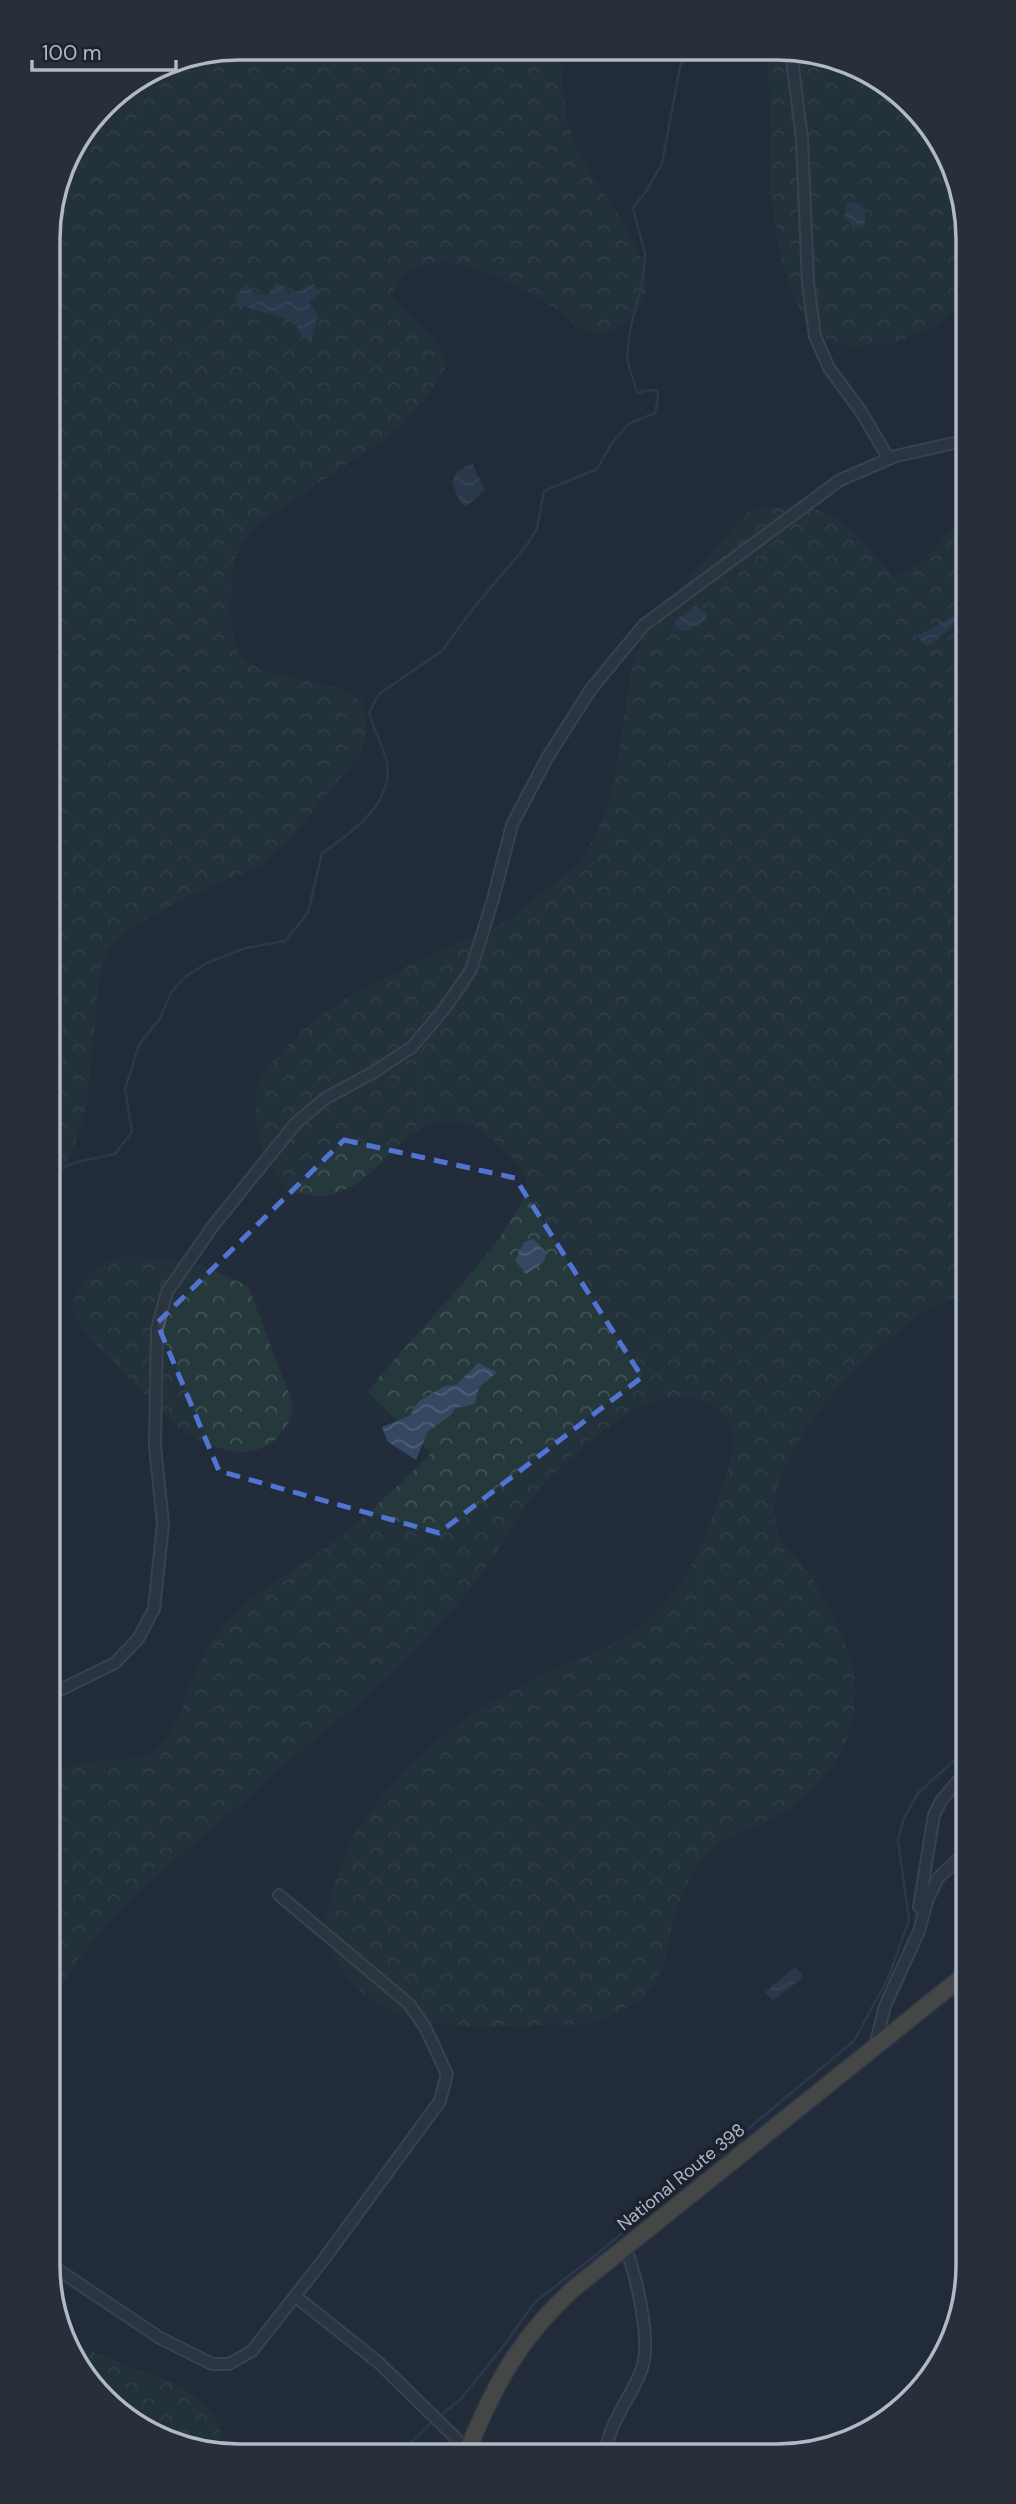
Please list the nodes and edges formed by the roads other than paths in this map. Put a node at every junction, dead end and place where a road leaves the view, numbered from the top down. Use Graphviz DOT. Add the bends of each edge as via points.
graph roads {
  1 [pos="792,61"];
  2 [pos="956,443"];
  3 [pos="889,459"];
  4 [pos="60,1690"];
  5 [pos="956,1783"];
  6 [pos="956,1861"];
  7 [pos="279,1895"];
  8 [pos="919,1931"];
  9 [pos="956,1982"];
  10 [pos="874,2049"];
  11 [pos="625,2247"];
  12 [pos="60,2271"];
  13 [pos="296,2296"];
  14 [pos="461,2444"];
  15 [pos="471,2444"];
  16 [pos="608,2444"];
  1 -- 3 [label="street" via="815,337 829,368"];
  2 -- 3 [label="street"];
  3 -- 4 [label="street" via="840,480 644,625 591,689 541,769 512,825 471,970 445,1008 412,1047 326,1098 296,1123 174,1281 157,1329 155,1446 163,1524 154,1609 138,1639 115,1663"];
  5 -- 8 [label="street" via="934,1815"];
  6 -- 8 [label="street" via="938,1878"];
  7 -- 13 [label="street" via="409,2004 447,2074 433,2112"];
  8 -- 10 [label="street" via="885,2006"];
  9 -- 10 [label="highway, National Route 398"];
  10 -- 11 [label="highway, National Route 398"];
  11 -- 15 [label="highway, National Route 398" via="545,2314 496,2386"];
  11 -- 16 [label="street" via="640,2303 645,2356"];
  12 -- 13 [label="street" via="160,2338 212,2364 229,2364 252,2351"];
  13 -- 14 [label="street" via="379,2363"];
}
